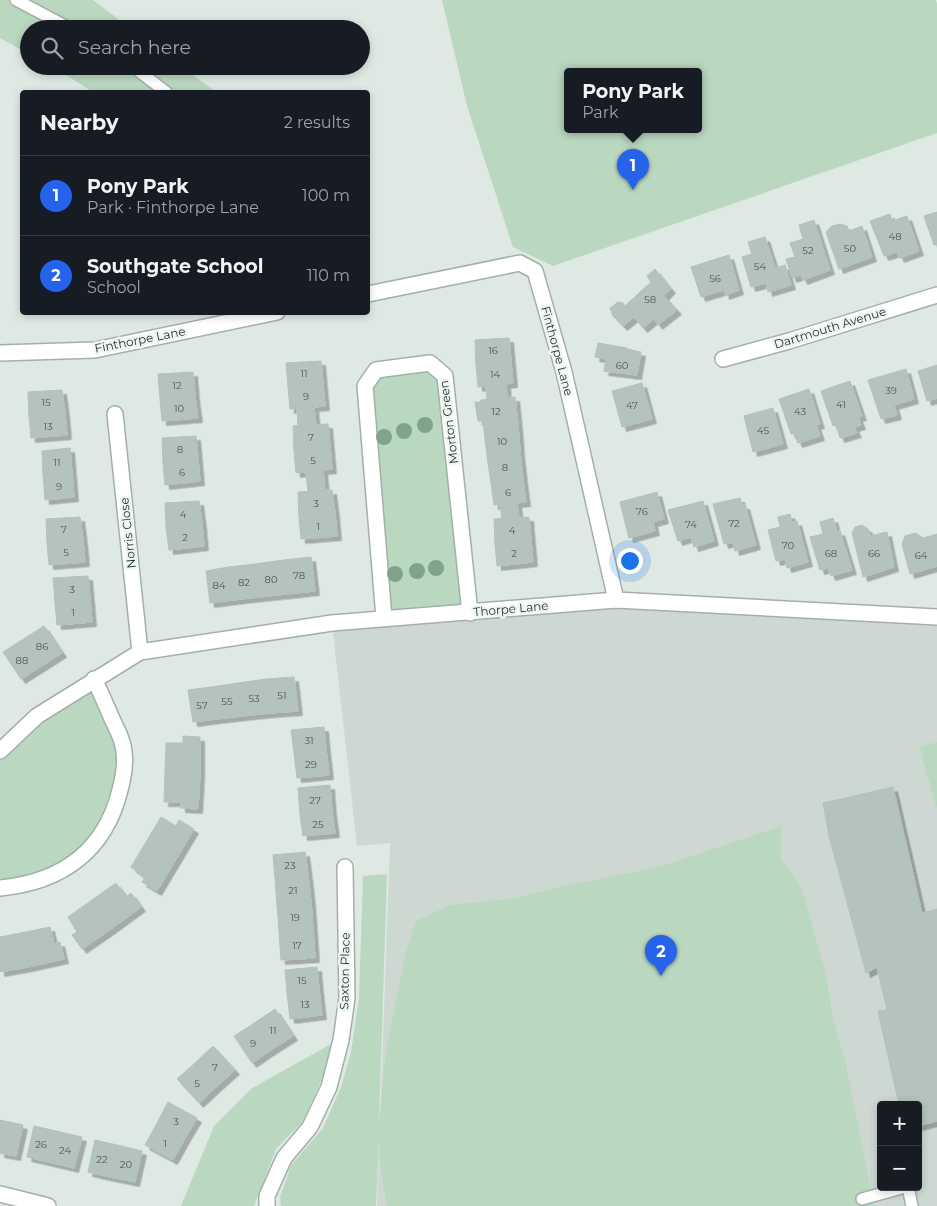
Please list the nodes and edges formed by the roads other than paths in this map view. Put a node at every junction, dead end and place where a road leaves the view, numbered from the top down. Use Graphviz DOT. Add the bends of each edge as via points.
graph roads {
  1 [pos="16,0"];
  2 [pos="54,20"];
  3 [pos="144,75"];
  4 [pos="163,90"];
  5 [pos="370,294"];
  6 [pos="937,294"];
  7 [pos="263,315"];
  8 [pos="0,353"];
  9 [pos="723,359"];
  10 [pos="115,414"];
  11 [pos="616,600"];
  12 [pos="470,613"];
  13 [pos="937,617"];
  14 [pos="384,618"];
  15 [pos="140,652"];
  16 [pos="94,679"];
  17 [pos="0,751"];
  18 [pos="345,868"];
  19 [pos="0,888"];
  20 [pos="891,1191"];
  21 [pos="907,1191"];
  22 [pos="0,1194"];
  23 [pos="862,1199"];
  24 [pos="48,1206"];
  25 [pos="267,1206"];
  26 [pos="912,1206"];
  1 -- 2 [label="lane"];
  3 -- 4 [label="lane"];
  5 -- 11 [label="street, Finthorpe Lane" via="520,263 535,272 564,372"];
  6 -- 9 [label="street, Dartmouth Avenue"];
  7 -- 8 [label="street, Finthorpe Lane" via="95,350"];
  10 -- 15 [label="street, Norris Close"];
  11 -- 12 [label="street, Thorpe Lane"];
  11 -- 13 [label="street, Thorpe Lane"];
  12 -- 14 [label="street, Thorpe Lane"];
  12 -- 14 [label="street, Morton Green" via="444,376 430,364 376,370 365,386"];
  14 -- 15 [label="street, Thorpe Lane"];
  15 -- 16 [label="street, Thorpe Lane"];
  16 -- 17 [label="street, Thorpe Lane" via="37,716"];
  16 -- 19 [label="street" via="122,742 125,774 116,808 101,836 78,861 47,877"];
  18 -- 25 [label="street, Saxton Place" via="347,998 341,1040 329,1087 310,1127 284,1158 267,1196"];
  20 -- 23 [label="lane"];
  21 -- 26 [label="lane"];
  22 -- 24 [label="street"];
}
